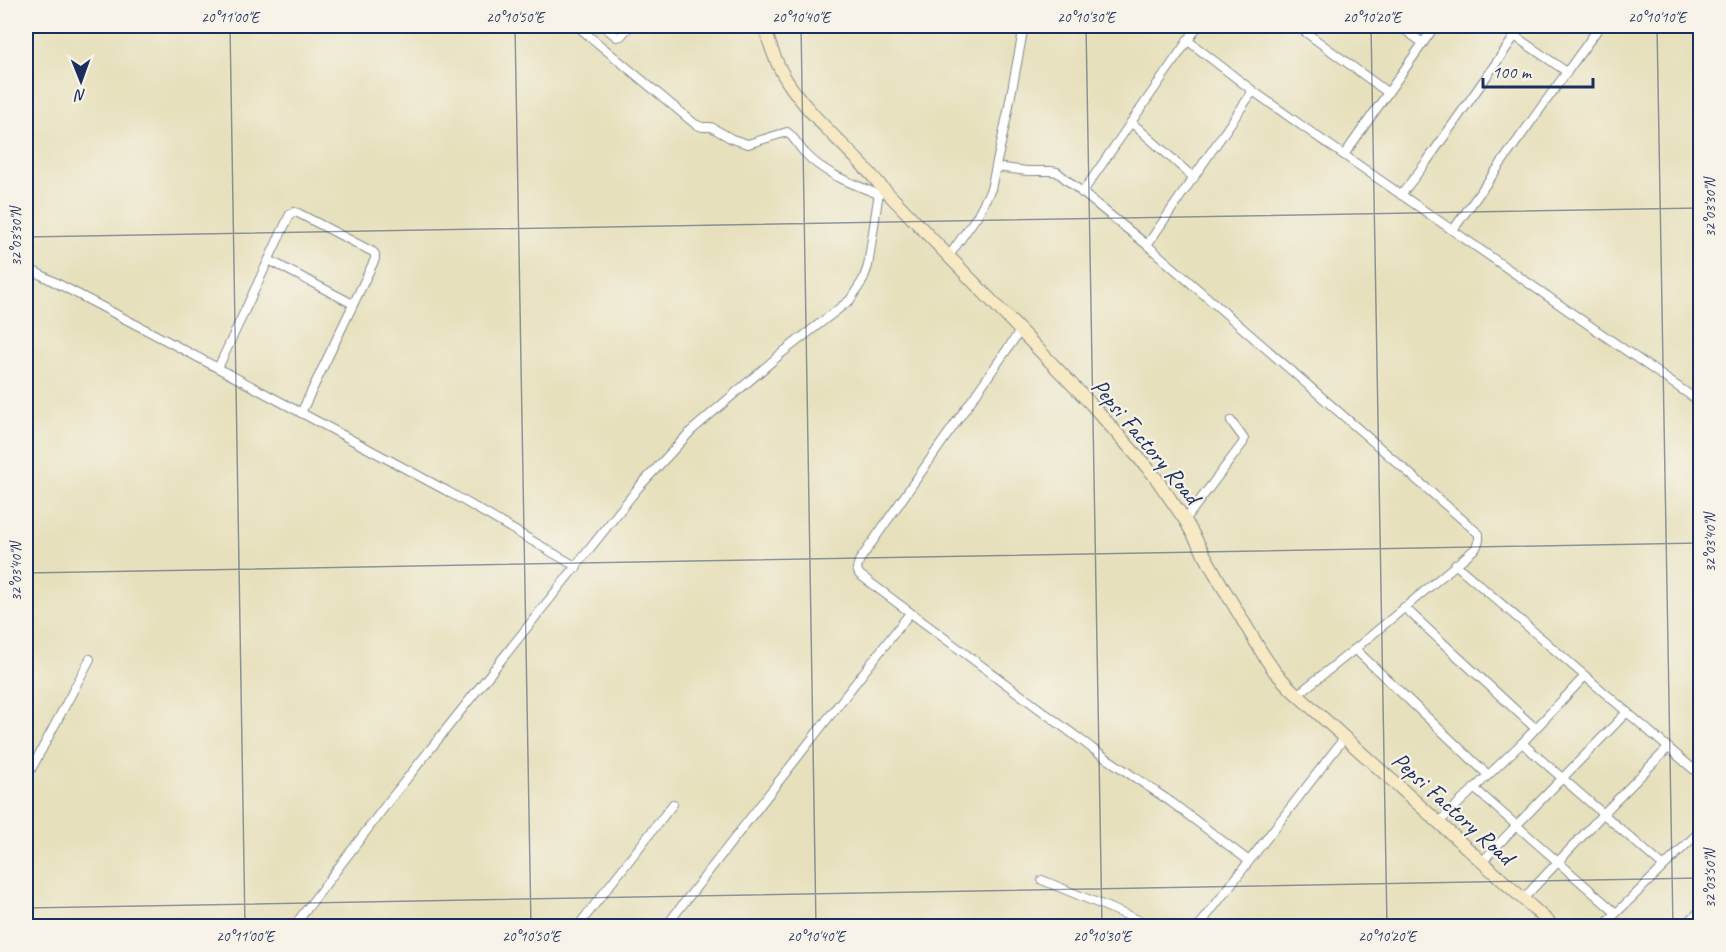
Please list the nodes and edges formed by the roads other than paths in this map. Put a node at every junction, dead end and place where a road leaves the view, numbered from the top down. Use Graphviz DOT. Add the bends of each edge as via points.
graph roads {
  1 [pos="577,26"];
  2 [pos="603,26"];
  3 [pos="630,26"];
  4 [pos="764,26"];
  5 [pos="1023,26"];
  6 [pos="1198,26"];
  7 [pos="1297,26"];
  8 [pos="1399,26"];
  9 [pos="1435,26"];
  10 [pos="1500,26"];
  11 [pos="1522,26"];
  12 [pos="1600,26"];
  13 [pos="1515,36"];
  14 [pos="1188,40"];
  15 [pos="1423,43"];
  16 [pos="1567,72"];
  17 [pos="1253,91"];
  18 [pos="1387,92"];
  19 [pos="1131,122"];
  20 [pos="1344,155"];
  21 [pos="996,167"];
  22 [pos="1194,178"];
  23 [pos="879,190"];
  24 [pos="1082,192"];
  25 [pos="1401,195"];
  26 [pos="1453,230"];
  27 [pos="1147,245"];
  28 [pos="949,256"];
  29 [pos="269,260"];
  30 [pos="26,267"];
  31 [pos="353,304"];
  32 [pos="1020,331"];
  33 [pos="218,368"];
  34 [pos="1701,402"];
  35 [pos="301,413"];
  36 [pos="1231,421"];
  37 [pos="1185,520"];
  38 [pos="1455,564"];
  39 [pos="577,567"];
  40 [pos="1404,607"];
  41 [pos="910,613"];
  42 [pos="1355,649"];
  43 [pos="90,659"];
  44 [pos="1585,676"];
  45 [pos="1297,695"];
  46 [pos="1627,712"];
  47 [pos="1535,729"];
  48 [pos="1345,737"];
  49 [pos="1521,743"];
  50 [pos="1668,748"];
  51 [pos="1488,775"];
  52 [pos="1701,775"];
  53 [pos="26,779"];
  54 [pos="1563,779"];
  55 [pos="1474,788"];
  56 [pos="673,804"];
  57 [pos="1604,814"];
  58 [pos="1439,822"];
  59 [pos="1516,824"];
  60 [pos="1701,831"];
  61 [pos="1249,861"];
  62 [pos="1558,861"];
  63 [pos="1482,862"];
  64 [pos="1663,866"];
  65 [pos="1042,880"];
  66 [pos="1523,899"];
  67 [pos="1701,911"];
  68 [pos="1616,913"];
  69 [pos="294,927"];
  70 [pos="578,927"];
  71 [pos="666,927"];
  72 [pos="1153,927"];
  73 [pos="1199,927"];
  74 [pos="1553,927"];
  75 [pos="1603,927"];
  76 [pos="1684,927"];
  1 -- 23 [label="street" via="694,124 711,127 748,144 788,132 816,163 843,179"];
  2 -- 3 [label="street" via="618,37"];
  4 -- 23 [label="main road, Pepsi Factory Road" via="775,59 794,91"];
  5 -- 21 [label="street"];
  6 -- 14 [label="street"];
  7 -- 18 [label="street"];
  8 -- 15 [label="street"];
  9 -- 15 [label="street"];
  10 -- 13 [label="street"];
  11 -- 13 [label="street"];
  12 -- 16 [label="street"];
  13 -- 16 [label="street"];
  13 -- 25 [label="street"];
  14 -- 17 [label="street"];
  14 -- 19 [label="street"];
  15 -- 18 [label="street"];
  16 -- 26 [label="street"];
  17 -- 20 [label="street"];
  17 -- 22 [label="street"];
  18 -- 20 [label="street"];
  19 -- 22 [label="street"];
  19 -- 24 [label="street"];
  20 -- 25 [label="street"];
  21 -- 24 [label="street" via="1057,172"];
  21 -- 28 [label="street" via="991,189 977,216"];
  22 -- 27 [label="street"];
  23 -- 28 [label="main road, Pepsi Factory Road"];
  23 -- 39 [label="street" via="868,266 850,300 681,440"];
  24 -- 27 [label="street"];
  25 -- 26 [label="street"];
  26 -- 34 [label="street"];
  27 -- 38 [label="street" via="1479,534 1476,548"];
  28 -- 32 [label="main road, Pepsi Factory Road"];
  29 -- 31 [label="street"];
  29 -- 31 [label="street" via="291,214 298,213 375,254"];
  29 -- 33 [label="street"];
  30 -- 33 [label="street"];
  31 -- 35 [label="street"];
  32 -- 37 [label="main road, Pepsi Factory Road" via="1147,466"];
  32 -- 41 [label="street" via="859,561 859,574"];
  33 -- 35 [label="street"];
  35 -- 39 [label="street" via="447,491"];
  36 -- 37 [label="street" via="1244,443"];
  37 -- 45 [label="main road, Pepsi Factory Road" via="1264,656"];
  38 -- 40 [label="street"];
  38 -- 44 [label="street"];
  39 -- 69 [label="street" via="389,801"];
  40 -- 42 [label="street"];
  40 -- 47 [label="street"];
  41 -- 61 [label="street"];
  41 -- 71 [label="street"];
  42 -- 45 [label="street"];
  42 -- 51 [label="street"];
  43 -- 53 [label="street"];
  44 -- 46 [label="street"];
  44 -- 47 [label="street"];
  45 -- 48 [label="main road, Pepsi Factory Road"];
  46 -- 50 [label="street"];
  46 -- 54 [label="street"];
  47 -- 49 [label="street"];
  48 -- 58 [label="main road, Pepsi Factory Road"];
  48 -- 61 [label="street"];
  49 -- 51 [label="street"];
  49 -- 54 [label="street"];
  50 -- 52 [label="street"];
  50 -- 57 [label="street"];
  51 -- 55 [label="street"];
  54 -- 57 [label="street"];
  54 -- 59 [label="street"];
  55 -- 58 [label="street"];
  55 -- 59 [label="street"];
  56 -- 70 [label="street"];
  57 -- 62 [label="street"];
  57 -- 64 [label="street"];
  58 -- 63 [label="main road, Pepsi Factory Road"];
  59 -- 62 [label="street"];
  59 -- 63 [label="street"];
  60 -- 64 [label="street"];
  61 -- 73 [label="street"];
  62 -- 66 [label="street"];
  62 -- 68 [label="street"];
  63 -- 66 [label="main road, Pepsi Factory Road"];
  64 -- 68 [label="street"];
  65 -- 72 [label="street"];
  66 -- 74 [label="main road, Pepsi Factory Road"];
  67 -- 76 [label="street"];
  68 -- 75 [label="street"];
}
